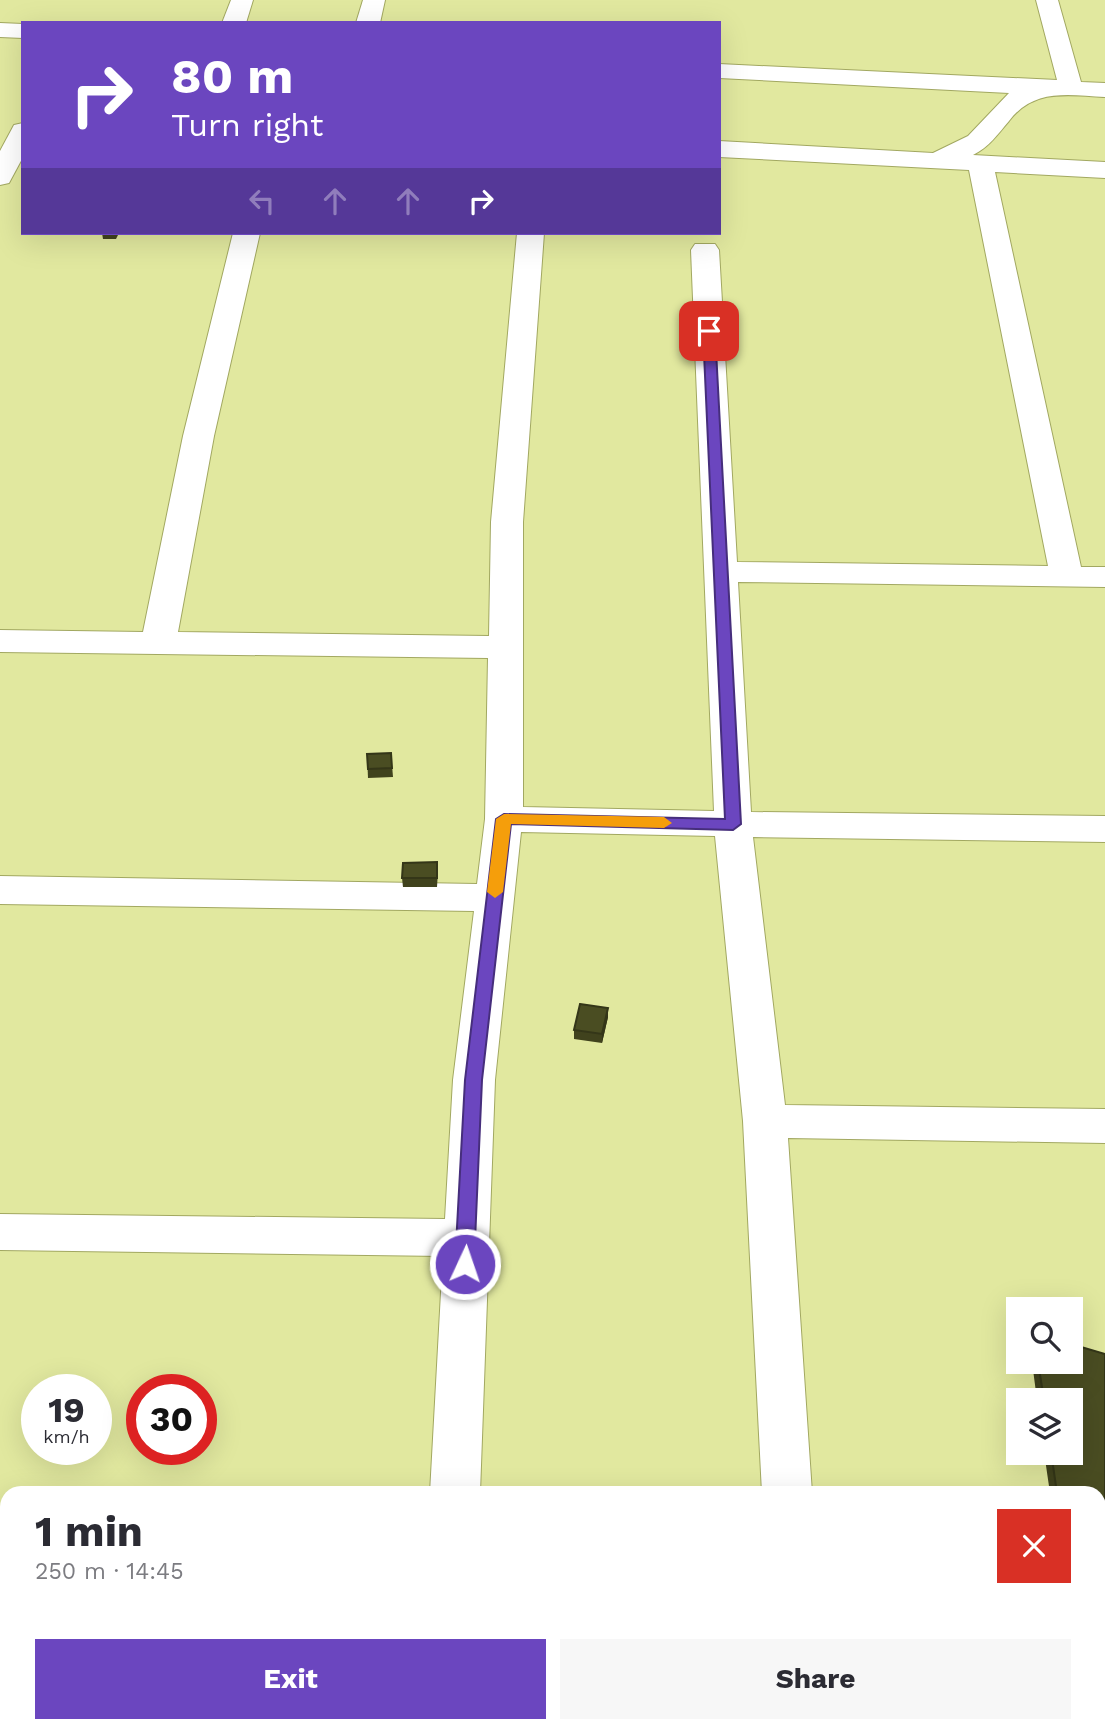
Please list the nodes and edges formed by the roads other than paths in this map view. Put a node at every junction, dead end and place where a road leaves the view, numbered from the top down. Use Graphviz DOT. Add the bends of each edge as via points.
graph roads {
  1 [pos="242,0"];
  2 [pos="374,0"];
  3 [pos="1047,0"];
  4 [pos="235,21"];
  5 [pos="369,21"];
  6 [pos="0,30"];
  7 [pos="21,31"];
  8 [pos="721,71"];
  9 [pos="1063,87"];
  10 [pos="1105,89"];
  11 [pos="19,118"];
  12 [pos="721,149"];
  13 [pos="938,160"];
  14 [pos="979,163"];
  15 [pos="1105,170"];
  16 [pos="0,177"];
  17 [pos="246,235"];
  18 [pos="531,235"];
  19 [pos="705,250"];
  20 [pos="721,572"];
  21 [pos="1067,577"];
  22 [pos="1105,577"];
  23 [pos="159,640"];
  24 [pos="0,641"];
  25 [pos="506,647"];
  26 [pos="504,819"];
  27 [pos="733,824"];
  28 [pos="1105,829"];
  29 [pos="0,890"];
  30 [pos="494,898"];
  31 [pos="765,1121"];
  32 [pos="1105,1126"];
  33 [pos="0,1232"];
  34 [pos="466,1238"];
  35 [pos="455,1486"];
  36 [pos="787,1486"];
  1 -- 4 [label="street"];
  2 -- 5 [label="street"];
  3 -- 9 [label="street"];
  6 -- 7 [label="street"];
  8 -- 9 [label="street"];
  9 -- 10 [label="street"];
  9 -- 13 [label="street" via="1035,89 1016,98 982,138"];
  11 -- 16 [label="street"];
  12 -- 13 [label="street"];
  13 -- 14 [label="street"];
  14 -- 15 [label="street"];
  14 -- 21 [label="street"];
  17 -- 23 [label="street" via="201,415"];
  18 -- 25 [label="street" via="507,522"];
  19 -- 20 [label="street"];
  20 -- 21 [label="street"];
  20 -- 27 [label="street"];
  21 -- 22 [label="street"];
  23 -- 24 [label="street"];
  23 -- 25 [label="street"];
  25 -- 26 [label="street"];
  26 -- 27 [label="street"];
  26 -- 30 [label="street"];
  27 -- 28 [label="street"];
  27 -- 31 [label="street"];
  29 -- 30 [label="street"];
  30 -- 34 [label="street" via="474,1080"];
  31 -- 32 [label="street"];
  31 -- 36 [label="street"];
  33 -- 34 [label="street"];
  34 -- 35 [label="street"];
}
